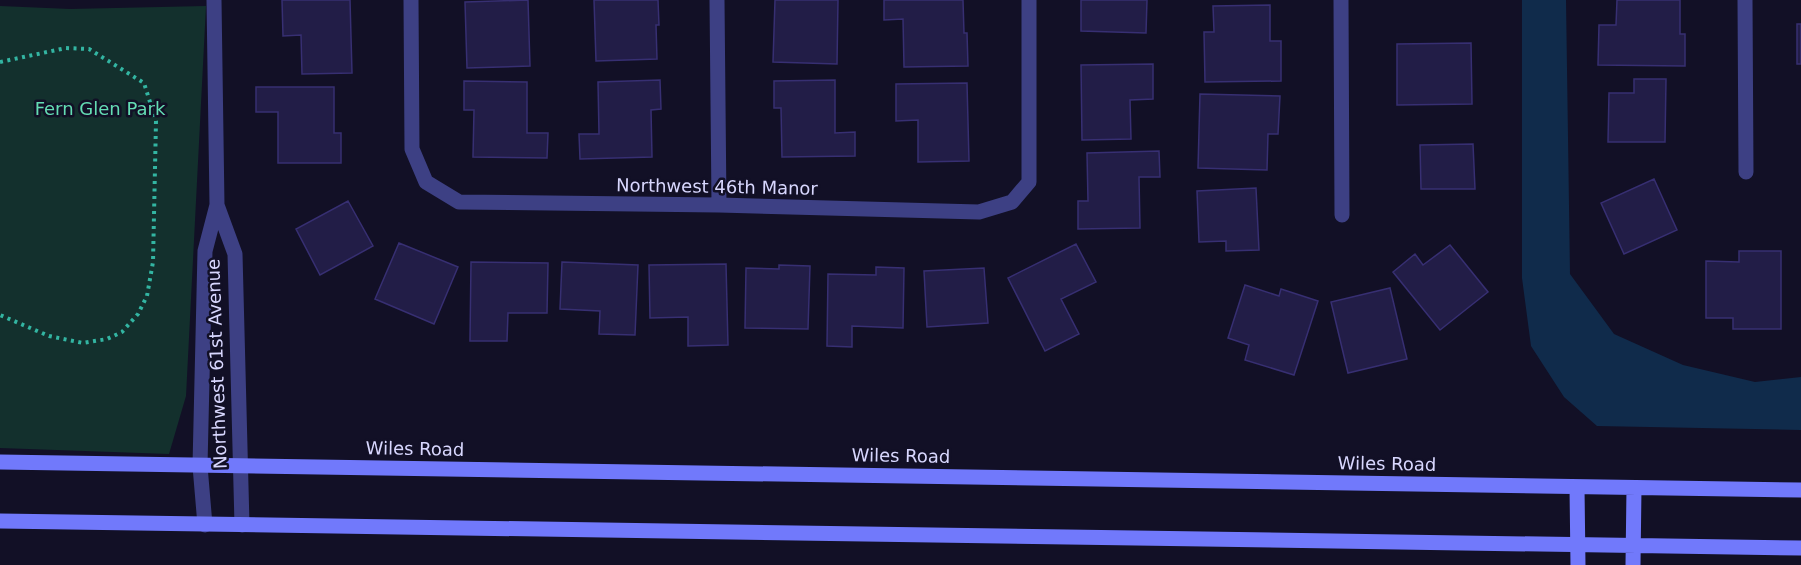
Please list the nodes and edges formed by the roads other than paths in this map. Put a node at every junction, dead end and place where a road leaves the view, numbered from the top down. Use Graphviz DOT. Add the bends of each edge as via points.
graph roads {
  1 [pos="214,0"];
  2 [pos="411,0"];
  3 [pos="717,0"];
  4 [pos="1029,0"];
  5 [pos="1341,0"];
  6 [pos="1745,0"];
  7 [pos="1746,172"];
  8 [pos="217,205"];
  9 [pos="719,205"];
  10 [pos="1342,215"];
  11 [pos="0,462"];
  12 [pos="200,466"];
  13 [pos="240,466"];
  14 [pos="1577,487"];
  15 [pos="1634,488"];
  16 [pos="1801,490"];
  17 [pos="0,521"];
  18 [pos="205,525"];
  19 [pos="242,525"];
  20 [pos="1577,545"];
  21 [pos="1634,545"];
  22 [pos="1801,548"];
  23 [pos="1578,565"];
  24 [pos="1633,565"];
  1 -- 8 [label="street, Northwest 61st Avenue"];
  2 -- 9 [label="street, Northwest 46th Manor" via="412,149 426,182 459,202"];
  3 -- 9 [label="street"];
  4 -- 9 [label="street, Northwest 46th Manor" via="1029,182 1012,202 979,212"];
  5 -- 10 [label="street"];
  6 -- 7 [label="street"];
  8 -- 12 [label="street, Northwest 61st Avenue" via="205,251"];
  8 -- 13 [label="street, Northwest 61st Avenue" via="235,254"];
  11 -- 12 [label="main road, Wiles Road"];
  12 -- 13 [label="main road, Wiles Road"];
  12 -- 18 [label="street, Northwest 61st Avenue"];
  13 -- 14 [label="main road, Wiles Road"];
  13 -- 19 [label="street, Northwest 61st Avenue"];
  14 -- 15 [label="main road, Wiles Road"];
  14 -- 20 [label="main road"];
  15 -- 16 [label="main road, Wiles Road"];
  15 -- 21 [label="main road"];
  17 -- 18 [label="main road"];
  18 -- 19 [label="main road"];
  19 -- 20 [label="main road"];
  20 -- 21 [label="main road"];
  20 -- 23 [label="main road"];
  21 -- 22 [label="main road"];
  21 -- 24 [label="main road"];
}
